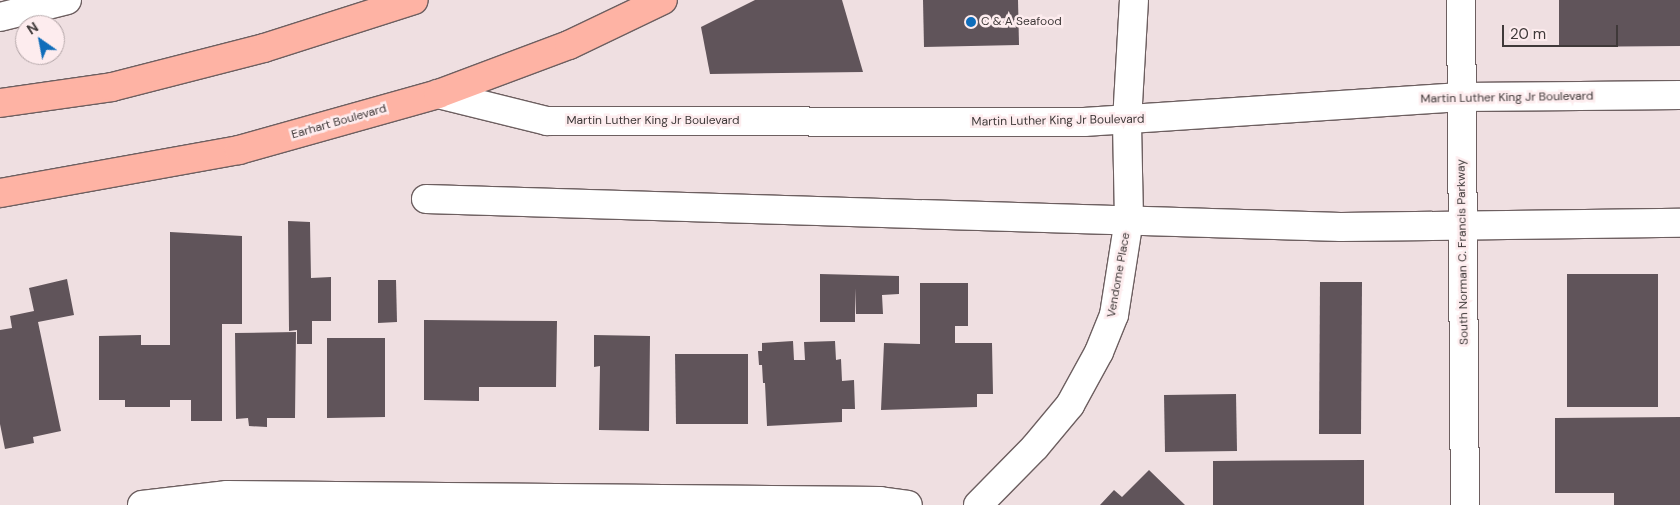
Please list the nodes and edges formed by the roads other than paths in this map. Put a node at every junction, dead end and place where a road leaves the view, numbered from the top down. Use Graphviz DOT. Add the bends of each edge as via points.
graph roads {
  1 [pos="67,0"];
  2 [pos="414,0"];
  3 [pos="663,0"];
  4 [pos="1134,0"];
  5 [pos="1461,0"];
  6 [pos="0,17"];
  7 [pos="438,94"];
  8 [pos="1680,95"];
  9 [pos="1461,97"];
  10 [pos="0,103"];
  11 [pos="1127,122"];
  12 [pos="0,193"];
  13 [pos="426,199"];
  14 [pos="1129,220"];
  15 [pos="1680,223"];
  16 [pos="1463,225"];
  17 [pos="824,503"];
  18 [pos="142,505"];
  19 [pos="908,505"];
  20 [pos="978,505"];
  21 [pos="1465,505"];
  1 -- 6 [label="street"];
  2 -- 10 [label="main road" via="264,48 121,85"];
  3 -- 7 [label="main road, Earhart Boulevard" via="569,45"];
  4 -- 11 [label="street, Vendome Place"];
  5 -- 9 [label="street, South Norman C. Francis Parkway"];
  7 -- 11 [label="street, Martin Luther King Jr Boulevard" via="547,121"];
  7 -- 12 [label="main road, Earhart Boulevard" via="239,150"];
  8 -- 9 [label="street, Martin Luther King Jr Boulevard"];
  9 -- 11 [label="street, Martin Luther King Jr Boulevard"];
  9 -- 16 [label="street, South Norman C. Francis Parkway"];
  11 -- 14 [label="street, Vendome Place"];
  13 -- 14 [label="street"];
  14 -- 16 [label="street" via="1341,227"];
  14 -- 20 [label="street, Vendome Place" via="1114,315 1099,352 1070,405 1035,447"];
  15 -- 16 [label="street"];
  16 -- 21 [label="street, South Norman C. Francis Parkway"];
  17 -- 18 [label="street" via="227,495"];
  17 -- 19 [label="street" via="880,501"];
}
